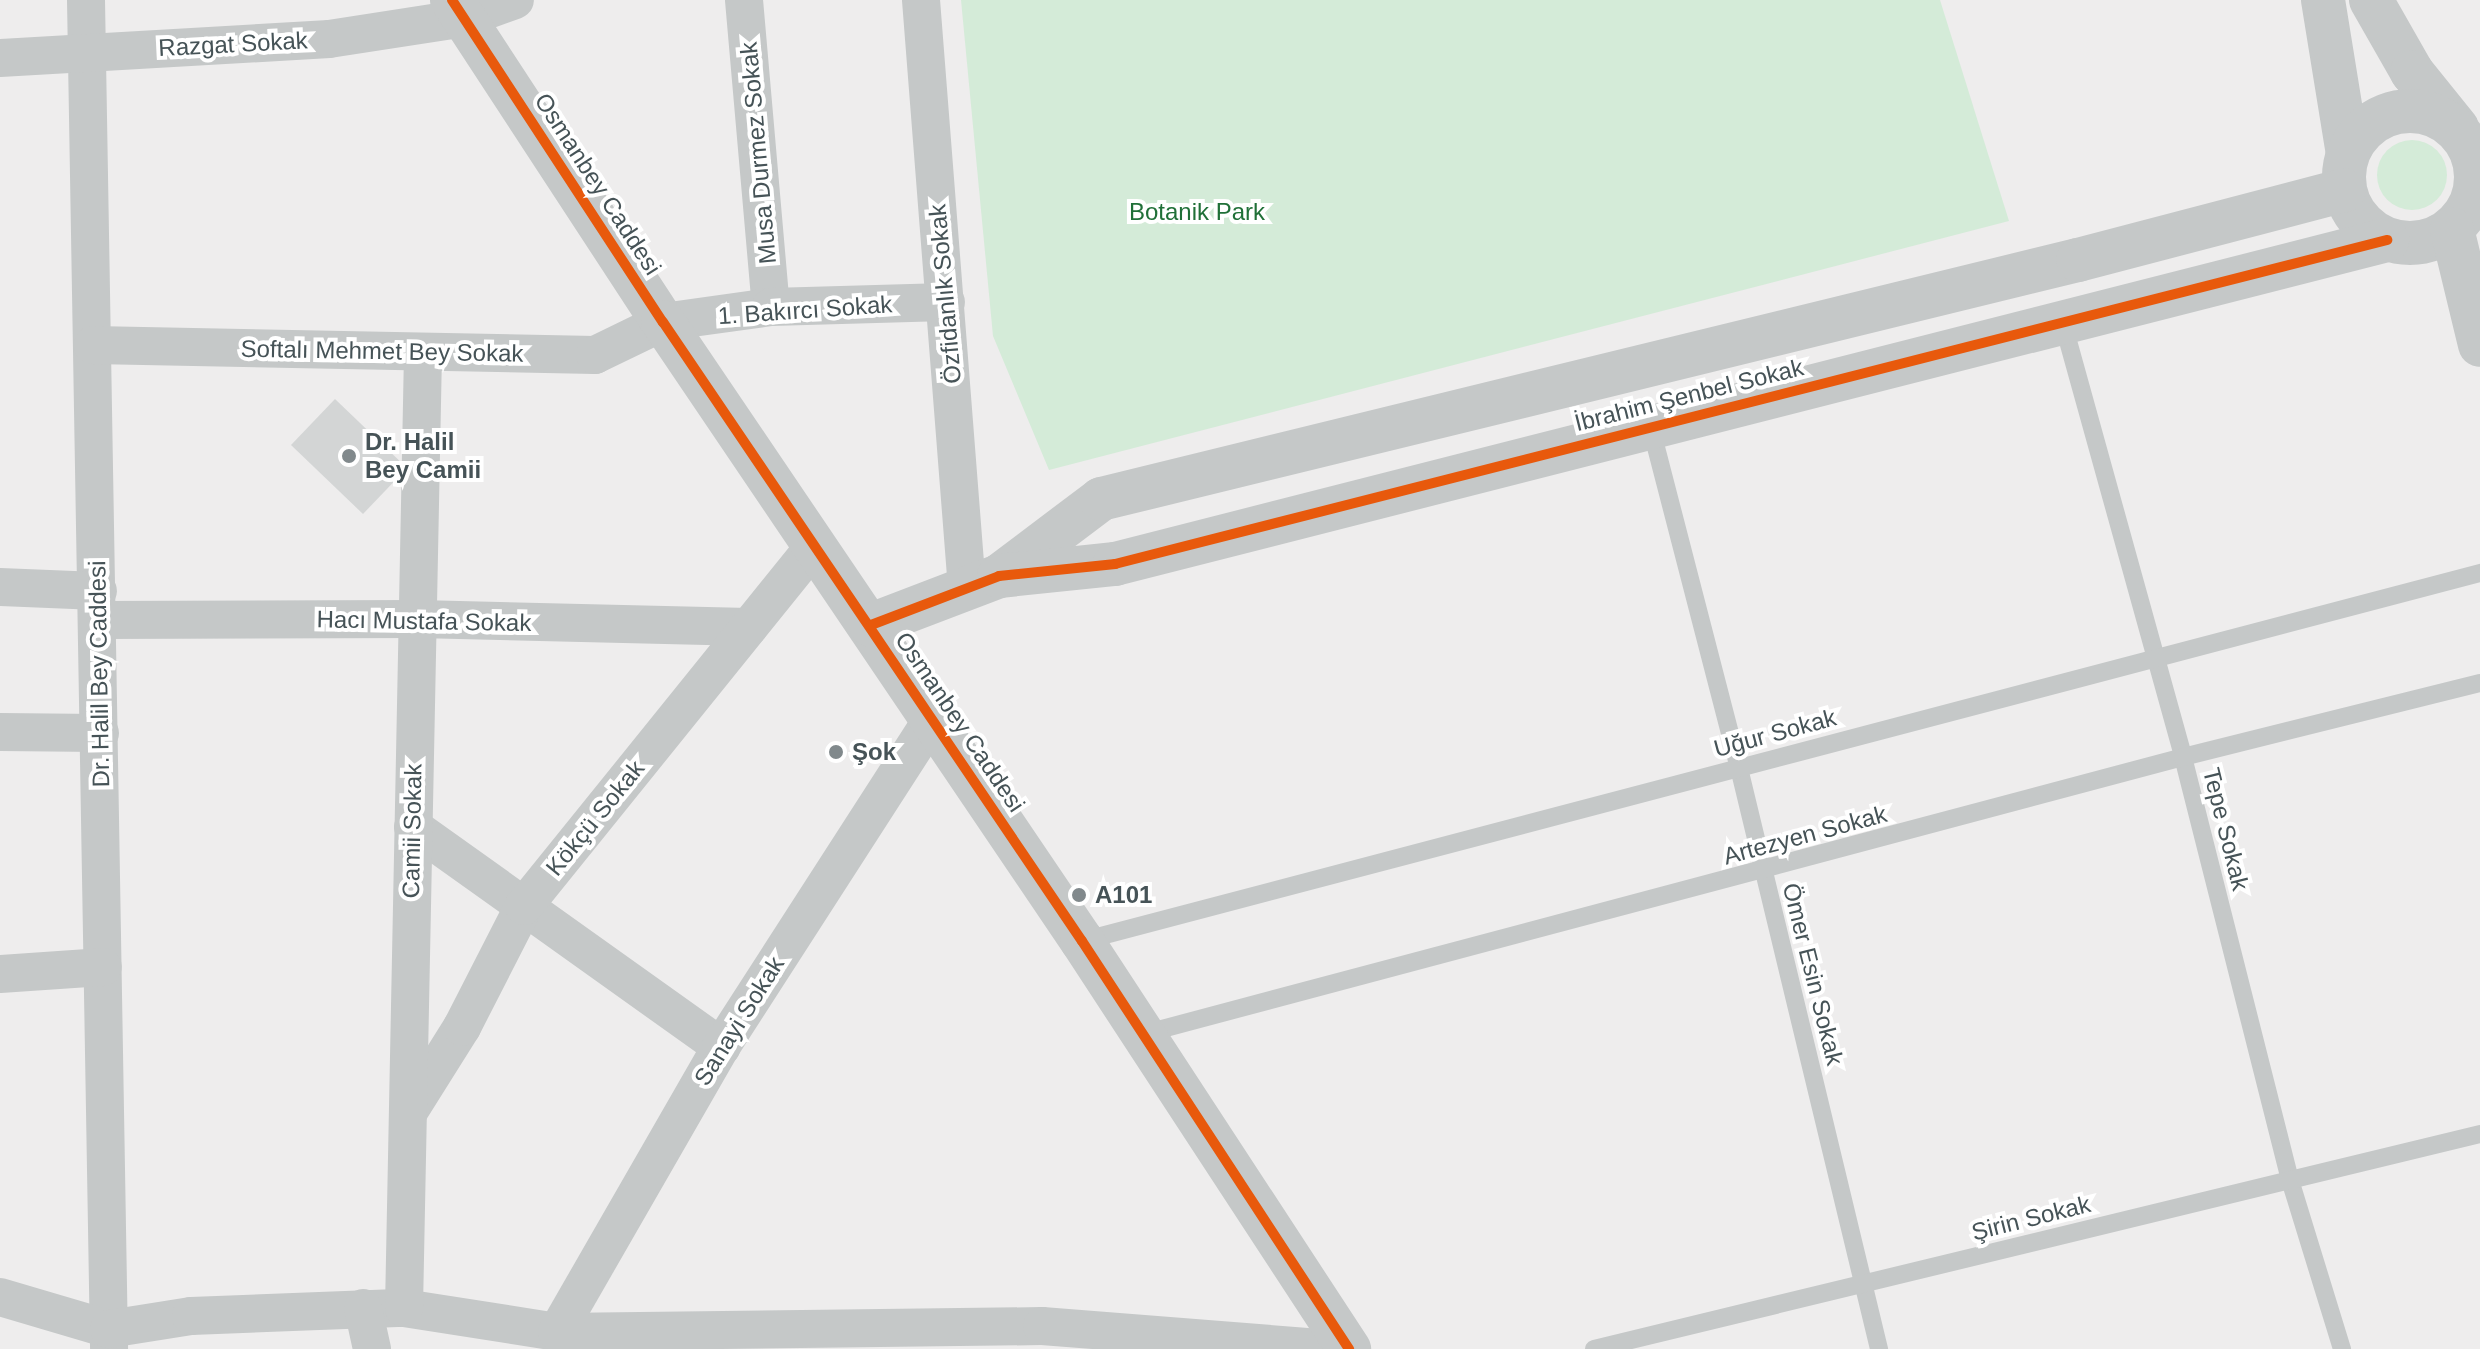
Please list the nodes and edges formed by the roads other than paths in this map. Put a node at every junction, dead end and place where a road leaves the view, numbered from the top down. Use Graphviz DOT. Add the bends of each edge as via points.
graph roads {
  1 [pos="86,0"];
  2 [pos="515,0"];
  3 [pos="744,0"];
  4 [pos="921,0"];
  5 [pos="2323,0"];
  6 [pos="2371,0"];
  7 [pos="458,9"];
  8 [pos="87,51"];
  9 [pos="0,58"];
  10 [pos="2461,133"];
  11 [pos="2346,170"];
  12 [pos="2469,204"];
  13 [pos="2387,240"];
  14 [pos="2473,291"];
  15 [pos="946,302"];
  16 [pos="771,307"];
  17 [pos="2063,321"];
  18 [pos="663,322"];
  19 [pos="93,345"];
  20 [pos="2480,345"];
  21 [pos="423,354"];
  22 [pos="1638,368"];
  23 [pos="1651,425"];
  24 [pos="815,545"];
  25 [pos="2480,573"];
  26 [pos="983,582"];
  27 [pos="0,587"];
  28 [pos="98,605"];
  29 [pos="418,619"];
  30 [pos="871,625"];
  31 [pos="749,627"];
  32 [pos="2154,659"];
  33 [pos="2480,683"];
  34 [pos="933,718"];
  35 [pos="0,732"];
  36 [pos="100,733"];
  37 [pos="2183,757"];
  38 [pos="1739,768"];
  39 [pos="413,827"];
  40 [pos="1764,871"];
  41 [pos="524,906"];
  42 [pos="1082,941"];
  43 [pos="103,967"];
  44 [pos="0,974"];
  45 [pos="1143,1034"];
  46 [pos="721,1047"];
  47 [pos="408,1113"];
  48 [pos="2480,1134"];
  49 [pos="2290,1180"];
  50 [pos="1863,1284"];
  51 [pos="0,1297"];
  52 [pos="363,1308"];
  53 [pos="404,1308"];
  54 [pos="548,1337"];
  55 [pos="795,1338"];
  56 [pos="1042,1338"];
  57 [pos="109,1339"];
  58 [pos="372,1349"];
  59 [pos="1335,1349"];
  60 [pos="1349,1349"];
  61 [pos="1594,1349"];
  62 [pos="1879,1349"];
  63 [pos="2342,1349"];
  1 -- 8 [label="street, Dr. Halil Bey Caddesi"];
  2 -- 7 [label="street, Razgat Sokak"];
  3 -- 16 [label="street, Musa Durmez Sokak"];
  4 -- 15 [label="street, Özfidanlık Sokak"];
  5 -- 11 [label="street"];
  6 -- 10 [label="street" via="2412,72"];
  7 -- 8 [label="street, Razgat Sokak" via="329,39"];
  7 -- 18 [label="street, Osmanbey Caddesi"];
  8 -- 9 [label="street, Razgat Sokak"];
  8 -- 19 [label="street, Dr. Halil Bey Caddesi"];
  10 -- 11 [label="street" via="2424,112 2403,111 2373,122"];
  10 -- 12 [label="street" via="2476,172"];
  11 -- 13 [label="street" via="2353,212"];
  11 -- 22 [label="street, İbrahim Şenbel Sokak" via="2063,264"];
  12 -- 13 [label="street" via="2432,240"];
  12 -- 14 [label="street"];
  13 -- 17 [label="street, İbrahim Şenbel Sokak"];
  14 -- 20 [label="street"];
  15 -- 16 [label="street, 1. Bakırcı Sokak"];
  15 -- 26 [label="street, Özfidanlık Sokak"];
  16 -- 18 [label="street, 1. Bakırcı Sokak"];
  17 -- 23 [label="street, İbrahim Şenbel Sokak"];
  17 -- 32 [label="lane, Tepe Sokak"];
  18 -- 21 [label="street, Softalı Mehmet Bey Sokak" via="595,355"];
  18 -- 24 [label="street, Osmanbey Caddesi"];
  19 -- 21 [label="street, Softalı Mehmet Bey Sokak"];
  19 -- 28 [label="street, Dr. Halil Bey Caddesi"];
  21 -- 29 [label="street, Camii Sokak"];
  22 -- 23 [label="street"];
  22 -- 26 [label="street, İbrahim Şenbel Sokak" via="1101,499"];
  23 -- 26 [label="street, İbrahim Şenbel Sokak" via="1115,564"];
  23 -- 38 [label="lane, Ömer Esin Sokak"];
  24 -- 30 [label="street, Osmanbey Caddesi"];
  24 -- 31 [label="street, Kökçü Sokak"];
  25 -- 32 [label="lane, Uğur Sokak"];
  26 -- 30 [label="street"];
  27 -- 28 [label="street, Hacı Mustafa Sokak"];
  28 -- 29 [label="street, Hacı Mustafa Sokak"];
  28 -- 36 [label="street, Dr. Halil Bey Caddesi"];
  29 -- 31 [label="street, Hacı Mustafa Sokak"];
  29 -- 39 [label="street, Camii Sokak"];
  30 -- 34 [label="street, Osmanbey Caddesi"];
  31 -- 41 [label="street, Kökçü Sokak"];
  32 -- 37 [label="lane, Tepe Sokak"];
  32 -- 38 [label="lane, Uğur Sokak"];
  33 -- 37 [label="lane, Artezyen Sokak"];
  34 -- 42 [label="street, Osmanbey Caddesi"];
  34 -- 46 [label="street, Sanayi Sokak"];
  35 -- 36 [label="street"];
  36 -- 43 [label="street, Dr. Halil Bey Caddesi"];
  37 -- 40 [label="lane, Artezyen Sokak"];
  37 -- 49 [label="lane, Tepe Sokak"];
  38 -- 40 [label="lane, Ömer Esin Sokak"];
  38 -- 42 [label="lane, Uğur Sokak"];
  39 -- 41 [label="street"];
  39 -- 47 [label="street, Camii Sokak"];
  40 -- 45 [label="lane, Artezyen Sokak"];
  40 -- 50 [label="lane, Ömer Esin Sokak"];
  41 -- 46 [label="street"];
  41 -- 47 [label="street, Kökçü Sokak" via="462,1027"];
  42 -- 45 [label="street, Osmanbey Caddesi"];
  43 -- 44 [label="street"];
  43 -- 57 [label="street, Dr. Halil Bey Caddesi"];
  45 -- 60 [label="street, Osmanbey Caddesi"];
  46 -- 54 [label="street, Sanayi Sokak"];
  47 -- 53 [label="street, Camii Sokak"];
  48 -- 49 [label="lane, Şirin Sokak"];
  49 -- 50 [label="lane, Şirin Sokak"];
  49 -- 63 [label="lane, Tepe Sokak"];
  50 -- 61 [label="lane, Şirin Sokak"];
  50 -- 62 [label="lane, Ömer Esin Sokak"];
  51 -- 57 [label="street"];
  52 -- 53 [label="street"];
  52 -- 57 [label="street" via="191,1316"];
  52 -- 58 [label="street"];
  53 -- 54 [label="street"];
  54 -- 55 [label="street"];
  55 -- 56 [label="street"];
  56 -- 59 [label="street"];
}
